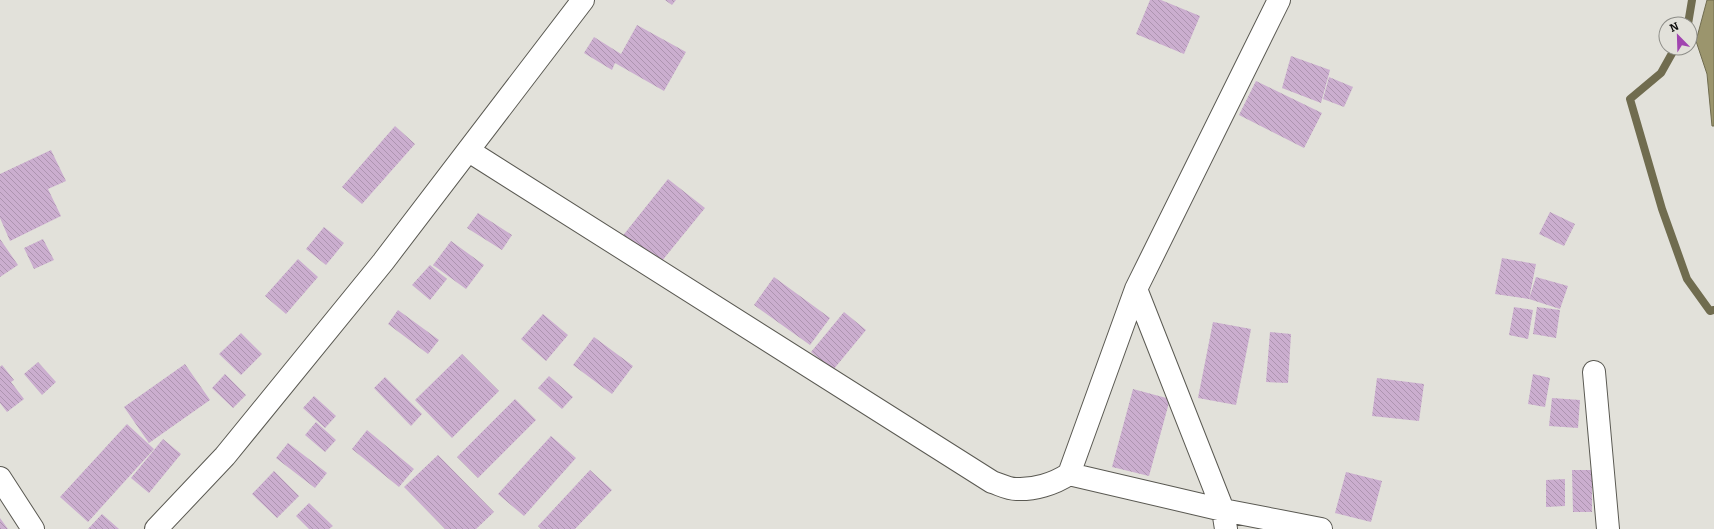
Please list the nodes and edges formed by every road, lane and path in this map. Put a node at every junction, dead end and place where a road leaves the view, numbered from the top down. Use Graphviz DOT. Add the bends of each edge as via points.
graph roads {
  1 [pos="583,0"];
  2 [pos="1278,0"];
  3 [pos="469,151"];
  4 [pos="1136,289"];
  5 [pos="1594,372"];
  6 [pos="1069,474"];
  7 [pos="0,478"];
  8 [pos="1224,519"];
  9 [pos="33,529"];
  10 [pos="156,529"];
  11 [pos="1321,529"];
  12 [pos="1608,529"];
  1 -- 3 [label="street"];
  2 -- 4 [label="street"];
  3 -- 6 [label="street" via="992,482 1015,489 1036,487 1058,482"];
  3 -- 10 [label="street" via="383,262 225,456"];
  4 -- 6 [label="street"];
  4 -- 8 [label="street"];
  5 -- 12 [label="street"];
  6 -- 8 [label="street"];
  7 -- 9 [label="street"];
  8 -- 11 [label="street"];
}
